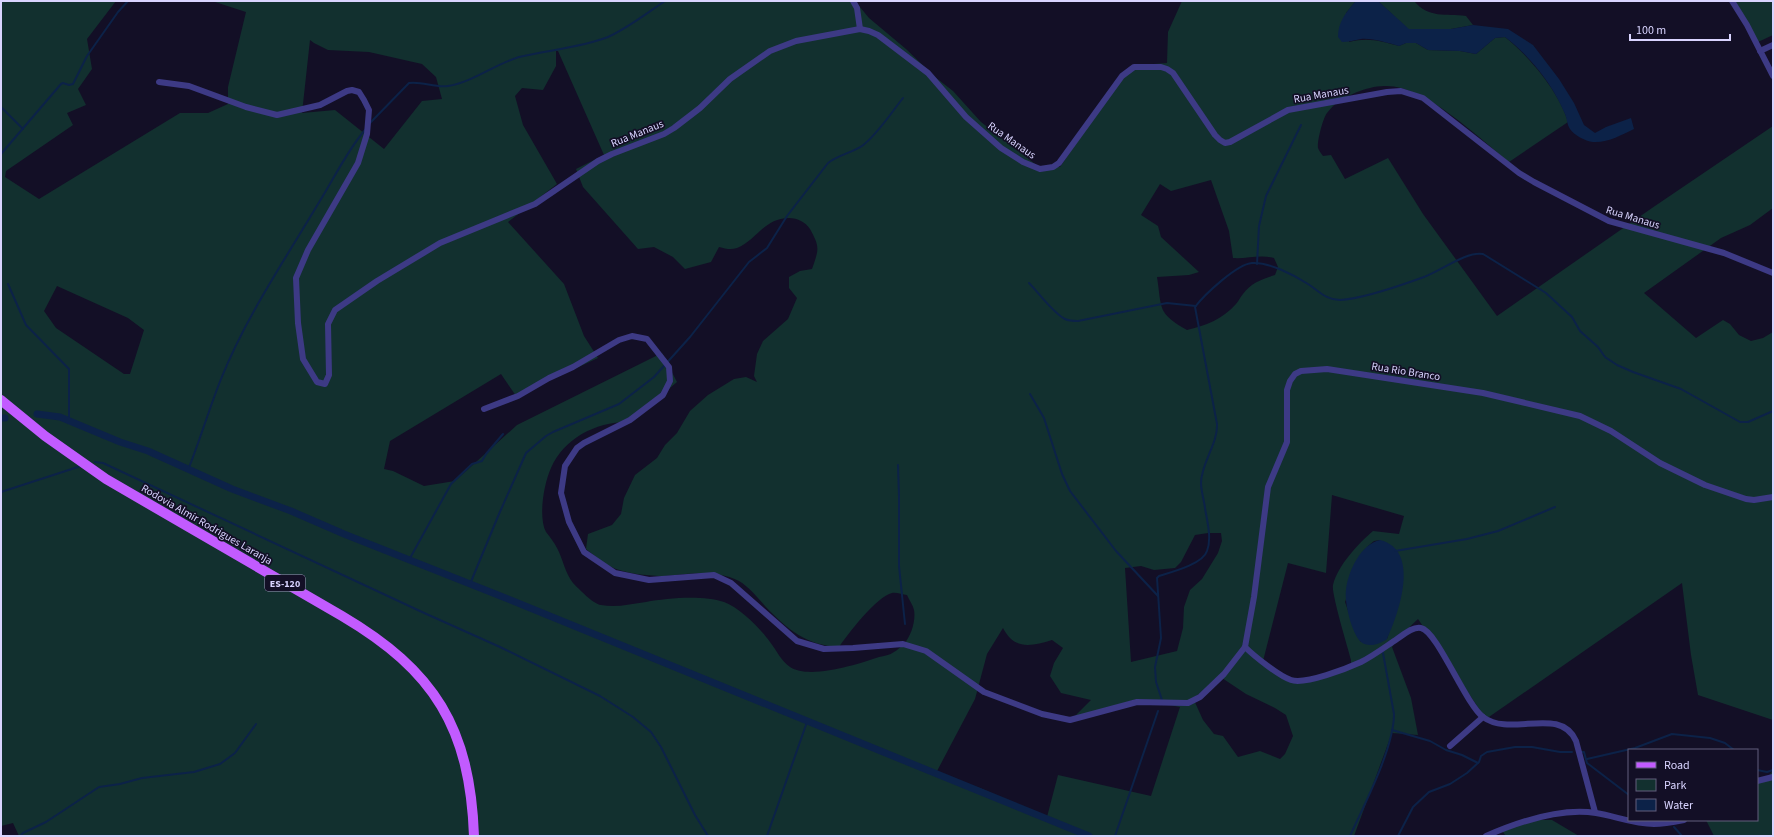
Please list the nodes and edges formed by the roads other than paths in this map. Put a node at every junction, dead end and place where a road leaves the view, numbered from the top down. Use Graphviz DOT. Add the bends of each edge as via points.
graph roads {
  1 [pos="853,1"];
  2 [pos="1732,1"];
  3 [pos="860,29"];
  4 [pos="1773,46"];
  5 [pos="1760,51"];
  6 [pos="1773,76"];
  7 [pos="159,82"];
  8 [pos="1773,273"];
  9 [pos="1,400"];
  10 [pos="484,409"];
  11 [pos="1773,497"];
  12 [pos="1245,647"];
  13 [pos="1483,717"];
  14 [pos="1450,746"];
  15 [pos="1773,777"];
  16 [pos="1758,780"];
  17 [pos="1595,812"];
  18 [pos="1628,819"];
  19 [pos="1638,821"];
  20 [pos="1676,821"];
  21 [pos="474,836"];
  22 [pos="1486,836"];
  1 -- 3 [label="street" via="857,8"];
  2 -- 5 [label="street"];
  3 -- 7 [label="street, Rua Manaus" via="796,41 770,51 730,79 700,108 664,134 598,161 535,204 440,243 377,281 335,310 328,324 329,375 325,384 317,382 303,359 296,278 308,250 358,163 367,134 369,110 364,100 359,92 352,90 320,105 277,115 246,107 189,86"];
  3 -- 8 [label="street, Rua Manaus" via="878,35 928,73 966,118 983,133 1023,162 1040,170 1053,168 1059,163 1122,76 1134,67 1161,67 1173,73 1215,135 1225,143 1288,110 1401,91 1423,98 1519,173 1598,216 1620,225 1724,253"];
  4 -- 5 [label="street"];
  5 -- 6 [label="street"];
  9 -- 21 [label="main road, Rodovia Almir Rodrigues Laranja / ES-120" via="45,436 106,479 360,626 398,654 436,697 456,735 470,788"];
  10 -- 12 [label="street" via="518,396 618,340 632,336 647,339 669,367 670,381 663,395 630,420 584,443 572,454 565,466 561,493 572,528 584,552 615,573 649,580 714,575 732,583 797,641 824,649 903,644 926,651 984,692 1042,714 1070,720 1137,702 1188,703 1200,697 1224,674"];
  11 -- 12 [label="street, Rua Rio Branco" via="1750,499 1705,485 1666,466 1611,431 1580,416 1483,392 1327,369 1301,371 1294,374 1287,390 1287,442 1268,487"];
  12 -- 13 [label="street" via="1266,664 1296,681 1319,677 1361,662 1408,632 1423,628 1436,643 1473,706"];
  13 -- 14 [label="street"];
  13 -- 17 [label="street" via="1504,724 1544,722 1562,725 1572,731"];
  15 -- 16 [label="street"];
  17 -- 18 [label="street"];
  17 -- 22 [label="street" via="1540,817"];
  19 -- 20 [label="street" via="1653,824"];
}
